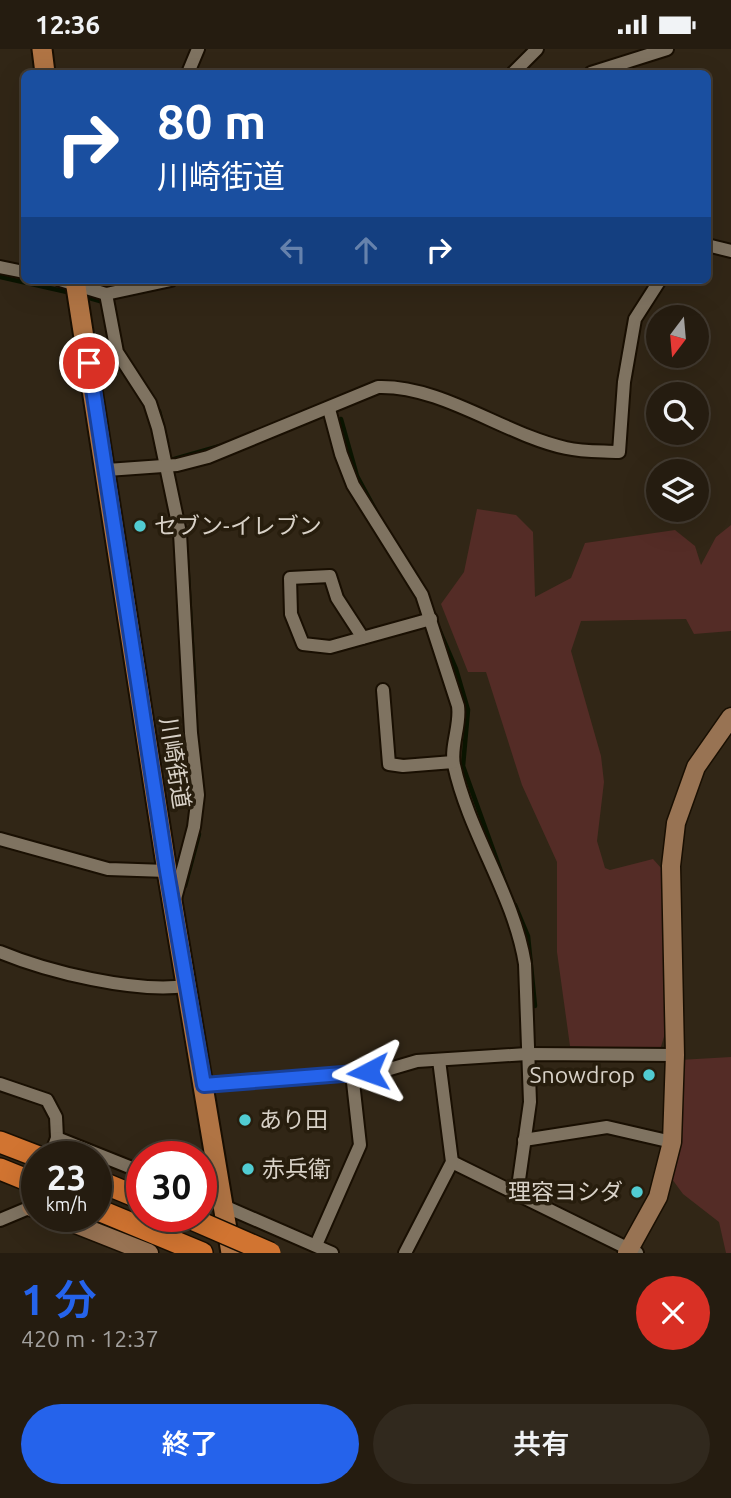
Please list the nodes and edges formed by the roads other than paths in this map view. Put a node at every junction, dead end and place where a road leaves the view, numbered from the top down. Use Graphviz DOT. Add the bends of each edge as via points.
graph roads {
  1 [pos="42,49"];
  2 [pos="198,49"];
  3 [pos="537,49"];
  4 [pos="667,49"];
  5 [pos="49,70"];
  6 [pos="189,70"];
  7 [pos="516,70"];
  8 [pos="600,70"];
  9 [pos="711,246"];
  10 [pos="731,251"];
  11 [pos="0,267"];
  12 [pos="21,271"];
  13 [pos="71,284"];
  14 [pos="78,284"];
  15 [pos="145,284"];
  16 [pos="657,284"];
  17 [pos="106,294"];
  18 [pos="330,409"];
  19 [pos="165,465"];
  20 [pos="107,470"];
  21 [pos="431,619"];
  22 [pos="363,638"];
  23 [pos="383,690"];
  24 [pos="731,717"];
  25 [pos="453,762"];
  26 [pos="0,839"];
  27 [pos="167,871"];
  28 [pos="174,904"];
  29 [pos="0,952"];
  30 [pos="186,986"];
  31 [pos="527,1054"];
  32 [pos="675,1055"];
  33 [pos="439,1060"];
  34 [pos="352,1073"];
  35 [pos="0,1084"];
  36 [pos="204,1085"];
  37 [pos="57,1138"];
  38 [pos="524,1140"];
  39 [pos="54,1141"];
  40 [pos="0,1142"];
  41 [pos="672,1142"];
  42 [pos="21,1149"];
  43 [pos="452,1162"];
  44 [pos="126,1166"];
  45 [pos="517,1194"];
  46 [pos="217,1203"];
  47 [pos="224,1206"];
  48 [pos="21,1210"];
  49 [pos="112,1216"];
  50 [pos="0,1220"];
  51 [pos="217,1230"];
  52 [pos="96,1232"];
  53 [pos="316,1245"];
  54 [pos="631,1252"];
  55 [pos="149,1253"];
  56 [pos="202,1253"];
  57 [pos="231,1253"];
  58 [pos="270,1253"];
  59 [pos="332,1253"];
  60 [pos="405,1253"];
  1 -- 5 [label="main road"];
  2 -- 6 [label="street"];
  3 -- 7 [label="street"];
  4 -- 8 [label="street"];
  9 -- 10 [label="street"];
  11 -- 12 [label="street"];
  13 -- 20 [label="main road, 川崎街道"];
  14 -- 17 [label="street"];
  15 -- 17 [label="street"];
  16 -- 18 [label="street" via="635,319 619,452 566,448 390,386"];
  17 -- 19 [label="street" via="117,352 150,403"];
  18 -- 19 [label="street" via="208,457"];
  18 -- 21 [label="street" via="353,485 422,595"];
  19 -- 20 [label="street"];
  19 -- 28 [label="street" via="180,533 198,795"];
  20 -- 27 [label="main road, 川崎街道"];
  21 -- 22 [label="street"];
  21 -- 25 [label="street" via="460,717"];
  22 -- 22 [label="street" via="330,647 303,644 291,614 290,578 330,576 337,598"];
  23 -- 25 [label="street" via="389,764"];
  24 -- 32 [label="street" via="704,752 687,785 672,842"];
  25 -- 31 [label="street" via="474,827 522,943"];
  26 -- 27 [label="street" via="108,869"];
  27 -- 28 [label="main road, 川崎街道"];
  28 -- 30 [label="main road, 川崎街道"];
  29 -- 30 [label="street" via="36,967 96,978 167,989"];
  30 -- 36 [label="main road, 川崎街道"];
  31 -- 32 [label="street"];
  31 -- 33 [label="street"];
  31 -- 38 [label="street" via="530,1103"];
  32 -- 41 [label="street"];
  33 -- 34 [label="street"];
  33 -- 43 [label="street"];
  34 -- 36 [label="street"];
  34 -- 53 [label="street" via="360,1145"];
  35 -- 37 [label="street" via="47,1100 56,1117"];
  36 -- 47 [label="main road, 川崎街道"];
  37 -- 39 [label="street"];
  37 -- 44 [label="street"];
  38 -- 41 [label="street" via="607,1127"];
  38 -- 45 [label="street"];
  40 -- 42 [label="highway"];
  41 -- 54 [label="street" via="658,1197"];
  43 -- 45 [label="street"];
  43 -- 60 [label="street"];
  45 -- 54 [label="street"];
  46 -- 47 [label="street"];
  47 -- 53 [label="street"];
  47 -- 57 [label="main road, 川崎街道"];
  48 -- 50 [label="street"];
  49 -- 56 [label="highway"];
  51 -- 58 [label="highway, bridge"];
  52 -- 55 [label="street"];
  53 -- 59 [label="street"];
}
